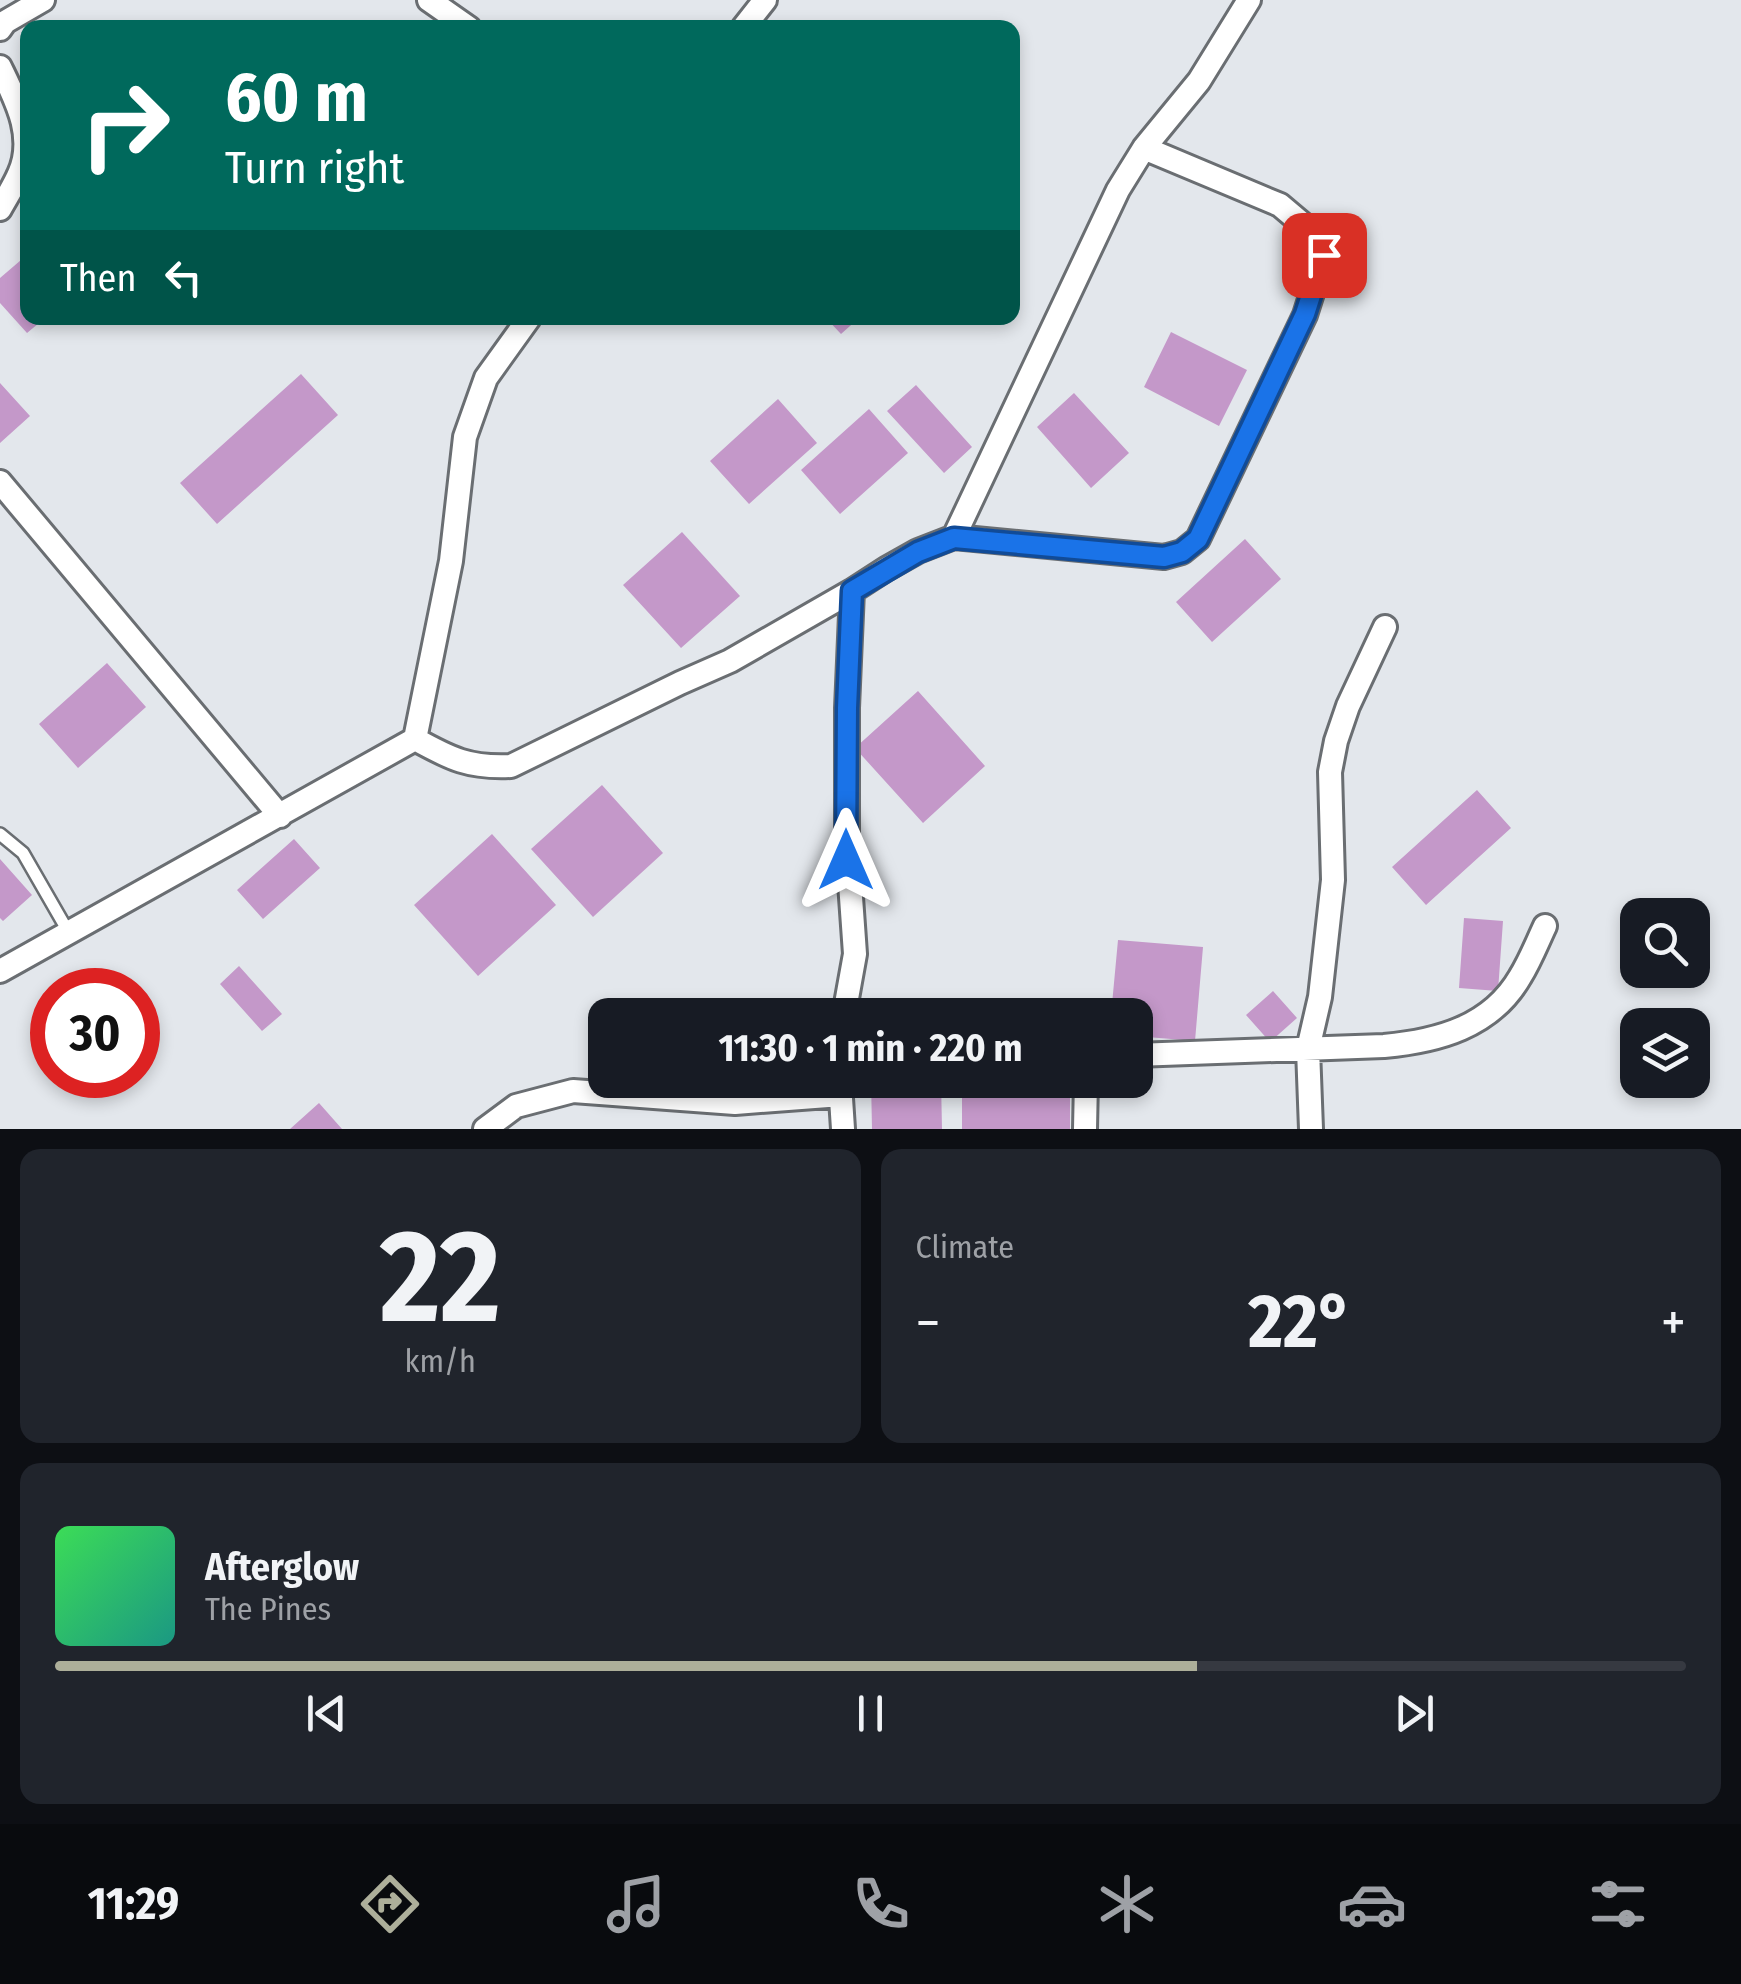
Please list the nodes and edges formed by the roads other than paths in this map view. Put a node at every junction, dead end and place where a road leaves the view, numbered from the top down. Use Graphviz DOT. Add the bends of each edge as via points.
graph roads {
  1 [pos="43,0"];
  2 [pos="429,0"];
  3 [pos="765,0"];
  4 [pos="1250,0"];
  5 [pos="458,20"];
  6 [pos="749,20"];
  7 [pos="0,29"];
  8 [pos="0,67"];
  9 [pos="20,116"];
  10 [pos="1144,148"];
  11 [pos="20,174"];
  12 [pos="0,209"];
  13 [pos="524,325"];
  14 [pos="0,482"];
  15 [pos="954,538"];
  16 [pos="852,591"];
  17 [pos="1385,628"];
  18 [pos="415,739"];
  19 [pos="280,816"];
  20 [pos="0,834"];
  21 [pos="1545,926"];
  22 [pos="69,933"];
  23 [pos="0,971"];
  24 [pos="847,998"];
  25 [pos="1308,1049"];
  26 [pos="1153,1054"];
  27 [pos="588,1092"];
  28 [pos="668,1098"];
  29 [pos="768,1098"];
  30 [pos="842,1098"];
  31 [pos="1086,1098"];
  32 [pos="486,1129"];
  33 [pos="843,1129"];
  34 [pos="1085,1129"];
  35 [pos="1311,1129"];
  1 -- 7 [label="street"];
  2 -- 5 [label="street"];
  3 -- 6 [label="street"];
  4 -- 10 [label="street" via="1199,80"];
  8 -- 9 [label="street"];
  10 -- 15 [label="street"];
  10 -- 15 [label="street" via="1280,205 1312,232 1324,255 1305,314 1198,539 1164,557"];
  11 -- 12 [label="street"];
  13 -- 18 [label="street" via="486,378 465,438 451,561"];
  14 -- 19 [label="street"];
  15 -- 16 [label="street"];
  16 -- 18 [label="street" via="730,661 511,766 451,759"];
  16 -- 24 [label="street" via="846,860 855,954"];
  17 -- 25 [label="street" via="1348,706 1330,772 1333,880"];
  18 -- 19 [label="street"];
  19 -- 22 [label="street"];
  20 -- 22 [label="lane" via="23,853"];
  21 -- 25 [label="street" via="1510,992 1476,1023 1418,1043"];
  22 -- 23 [label="street"];
  25 -- 26 [label="street"];
  25 -- 35 [label="street"];
  27 -- 32 [label="street" via="516,1106"];
  28 -- 29 [label="street"];
  30 -- 33 [label="street"];
  31 -- 34 [label="street"];
}
